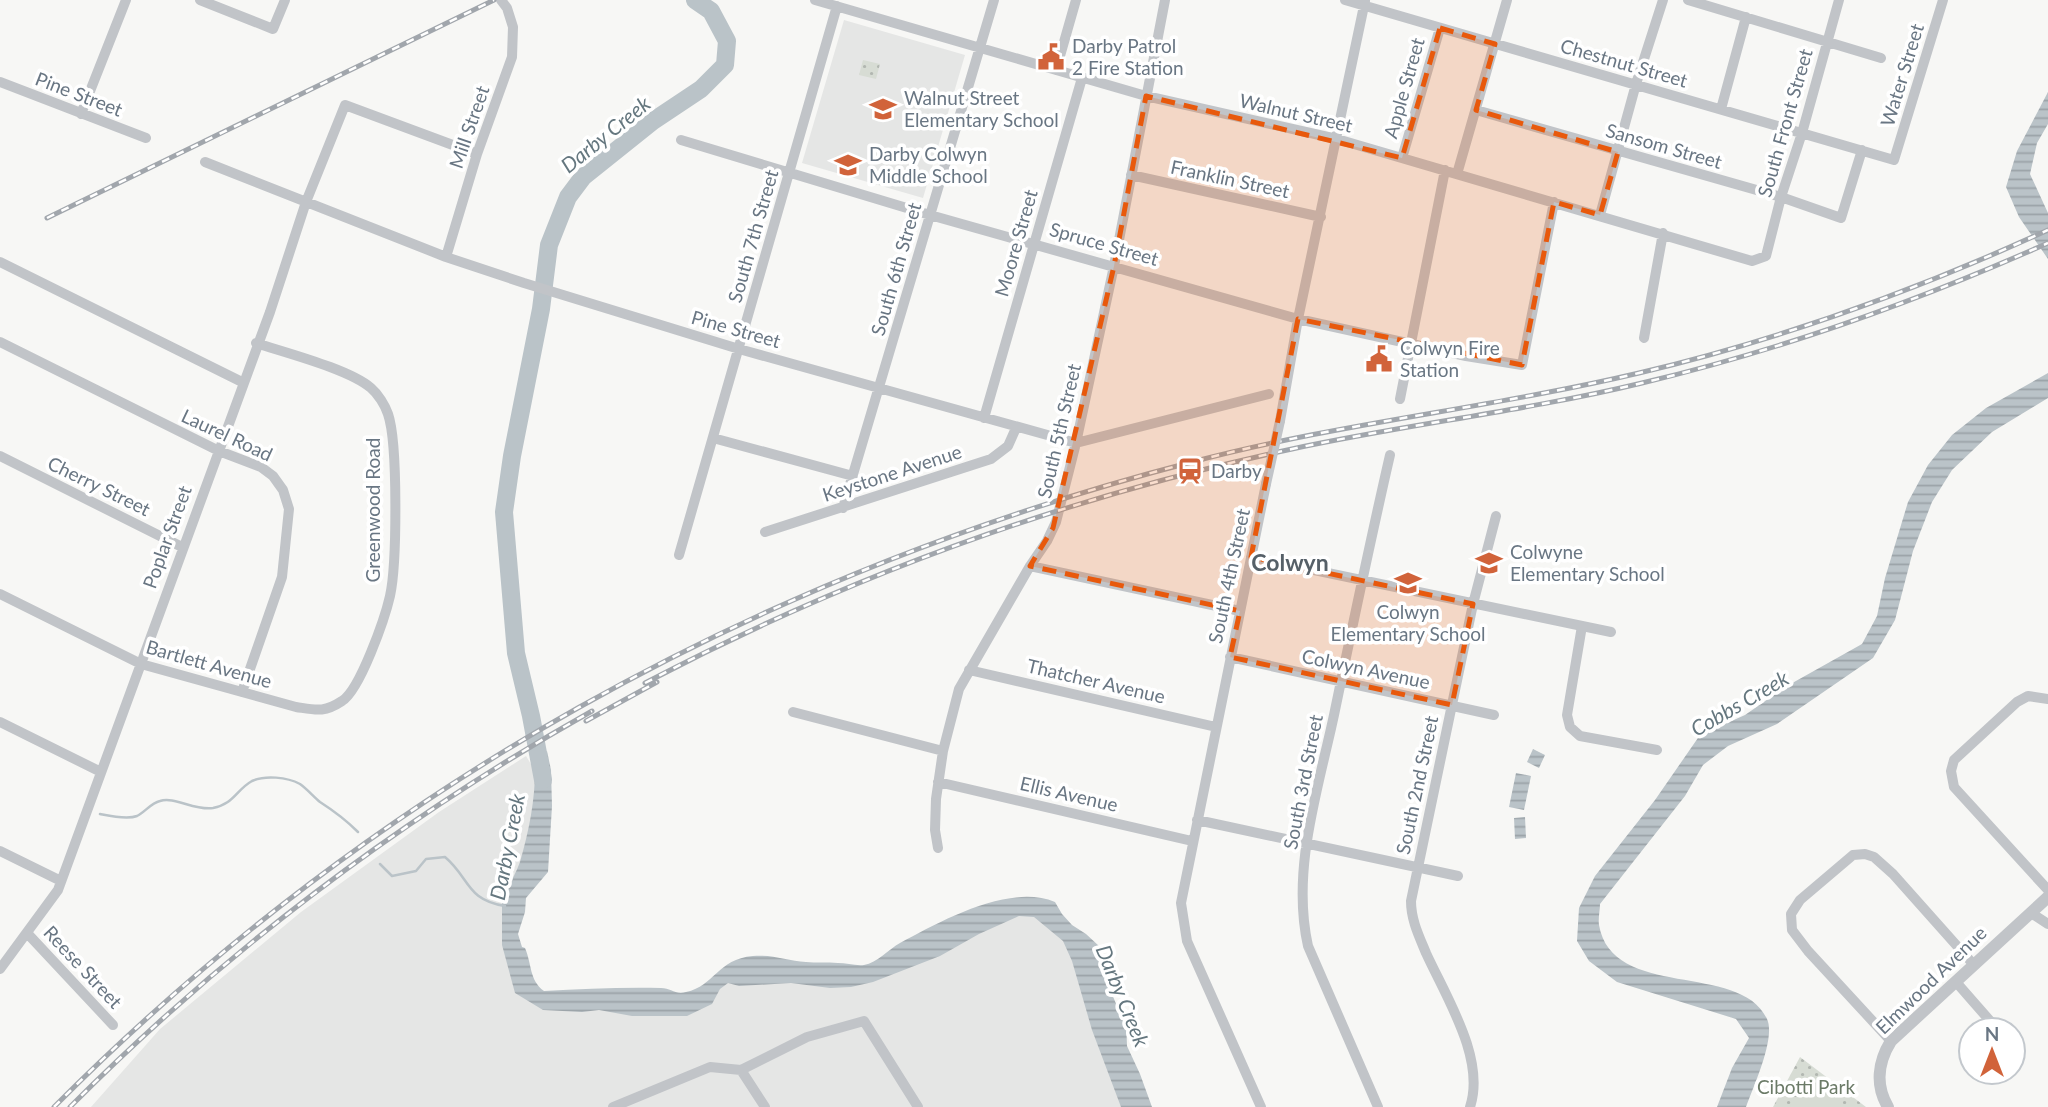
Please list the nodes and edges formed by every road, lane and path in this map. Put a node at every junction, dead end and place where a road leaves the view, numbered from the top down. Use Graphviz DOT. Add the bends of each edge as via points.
graph roads {
  1 [pos="126,0"];
  2 [pos="200,0"];
  3 [pos="285,0"];
  4 [pos="815,0"];
  5 [pos="994,0"];
  6 [pos="1076,0"];
  7 [pos="1165,0"];
  8 [pos="1345,0"];
  9 [pos="1507,0"];
  10 [pos="1663,0"];
  11 [pos="1688,0"];
  12 [pos="1839,0"];
  13 [pos="1943,0"];
  14 [pos="1364,3"];
  15 [pos="504,4"];
  16 [pos="837,6"];
  17 [pos="1746,17"];
  18 [pos="1440,28"];
  19 [pos="1827,41"];
  20 [pos="1495,44"];
  21 [pos="979,48"];
  22 [pos="1881,58"];
  23 [pos="1056,70"];
  24 [pos="1082,78"];
  25 [pos="0,82"];
  26 [pos="1636,84"];
  27 [pos="1146,96"];
  28 [pos="1721,109"];
  29 [pos="1476,110"];
  30 [pos="81,114"];
  31 [pos="1802,133"];
  32 [pos="146,138"];
  33 [pos="1336,139"];
  34 [pos="681,140"];
  35 [pos="1862,150"];
  36 [pos="1618,152"];
  37 [pos="477,154"];
  38 [pos="1402,158"];
  39 [pos="1894,160"];
  40 [pos="205,162"];
  41 [pos="1445,170"];
  42 [pos="789,172"];
  43 [pos="1457,174"];
  44 [pos="1131,175"];
  45 [pos="1781,197"];
  46 [pos="306,202"];
  47 [pos="1554,202"];
  48 [pos="930,215"];
  49 [pos="1600,215"];
  50 [pos="1321,217"];
  51 [pos="1663,233"];
  52 [pos="1035,243"];
  53 [pos="1766,256"];
  54 [pos="446,257"];
  55 [pos="0,262"];
  56 [pos="1114,266"];
  57 [pos="1298,319"];
  58 [pos="1644,338"];
  59 [pos="0,342"];
  60 [pos="257,343"];
  61 [pos="1411,344"];
  62 [pos="738,349"];
  63 [pos="242,382"];
  64 [pos="881,387"];
  65 [pos="1269,394"];
  66 [pos="1400,399"];
  67 [pos="984,418"];
  68 [pos="1016,428"];
  69 [pos="713,438"];
  70 [pos="1076,443"];
  71 [pos="219,451"];
  72 [pos="1390,455"];
  73 [pos="0,456"];
  74 [pos="853,476"];
  75 [pos="843,508"];
  76 [pos="1496,516"];
  77 [pos="765,532"];
  78 [pos="182,547"];
  79 [pos="679,555"];
  80 [pos="1251,557"];
  81 [pos="1030,566"];
  82 [pos="1361,580"];
  83 [pos="0,594"];
  84 [pos="1473,604"];
  85 [pos="1240,611"];
  86 [pos="1582,626"];
  87 [pos="1611,632"];
  88 [pos="1230,657"];
  89 [pos="141,664"];
  90 [pos="969,670"];
  91 [pos="1341,681"];
  92 [pos="242,692"];
  93 [pos="2048,699"];
  94 [pos="1452,705"];
  95 [pos="296,707"];
  96 [pos="793,712"];
  97 [pos="1494,715"];
  98 [pos="0,722"];
  99 [pos="1216,727"];
  100 [pos="1657,750"];
  101 [pos="943,751"];
  102 [pos="101,772"];
  103 [pos="938,782"];
  104 [pos="1197,820"];
  105 [pos="1192,841"];
  106 [pos="1307,844"];
  107 [pos="938,848"];
  108 [pos="0,851"];
  109 [pos="1418,867"];
  110 [pos="1458,876"];
  111 [pos="61,881"];
  112 [pos="2048,890"];
  113 [pos="2048,897"];
  114 [pos="2031,912"];
  115 [pos="2048,924"];
  116 [pos="27,933"];
  117 [pos="1974,965"];
  118 [pos="0,969"];
  119 [pos="1956,982"];
  120 [pos="1986,1016"];
  121 [pos="113,1025"];
  122 [pos="1891,1041"];
  123 [pos="741,1070"];
  124 [pos="613,1107"];
  125 [pos="765,1107"];
  126 [pos="918,1107"];
  127 [pos="1261,1107"];
  128 [pos="1378,1107"];
  129 [pos="1470,1107"];
  130 [pos="1888,1107"];
  1 -- 30 [label="street"];
  2 -- 3 [label="street" via="273,29"];
  4 -- 16 [label="street, Walnut Street"];
  5 -- 21 [label="street, South 6th Street"];
  6 -- 23 [label="street"];
  7 -- 27 [label="street, South 5th Street"];
  8 -- 14 [label="street, Chestnut Street"];
  9 -- 20 [label="street"];
  10 -- 26 [label="street"];
  11 -- 17 [label="street"];
  12 -- 19 [label="street, South Front Street"];
  13 -- 39 [label="street, Water Street"];
  14 -- 18 [label="street, Chestnut Street"];
  14 -- 33 [label="street, South 4th Street"];
  15 -- 37 [label="street, Mill Street" via="513,27 512,57"];
  16 -- 21 [label="street, Walnut Street"];
  16 -- 42 [label="street, South 7th Street"];
  17 -- 19 [label="street"];
  17 -- 28 [label="street"];
  18 -- 20 [label="street, Chestnut Street"];
  18 -- 38 [label="street, Apple Street"];
  19 -- 22 [label="street"];
  19 -- 31 [label="street, South Front Street"];
  20 -- 26 [label="street, Chestnut Street"];
  20 -- 29 [label="street"];
  21 -- 23 [label="street, Walnut Street"];
  21 -- 48 [label="street, South 6th Street"];
  23 -- 24 [label="street, Walnut Street"];
  24 -- 27 [label="street, Walnut Street"];
  24 -- 52 [label="street, Moore Street"];
  25 -- 30 [label="street, Pine Street"];
  26 -- 28 [label="street, Chestnut Street"];
  26 -- 36 [label="street"];
  27 -- 33 [label="street, Walnut Street"];
  27 -- 44 [label="street, South 5th Street"];
  28 -- 31 [label="street, Chestnut Street"];
  29 -- 36 [label="street, Sansom Street"];
  29 -- 43 [label="street"];
  30 -- 32 [label="street, Pine Street"];
  31 -- 35 [label="street, Chestnut Street"];
  31 -- 45 [label="street, South Front Street"];
  33 -- 38 [label="street, Walnut Street"];
  33 -- 50 [label="street, South 4th Street"];
  34 -- 42 [label="street, Spruce Street"];
  35 -- 39 [label="street, Chestnut Street"];
  35 -- 45 [label="street, Sansom Street" via="1842,218"];
  36 -- 45 [label="street, Sansom Street"];
  36 -- 49 [label="street"];
  37 -- 46 [label="street, Poplar Street" via="345,105"];
  37 -- 54 [label="street, Mill Street"];
  38 -- 41 [label="street, Walnut Street"];
  40 -- 46 [label="street, Pine Street"];
  41 -- 43 [label="street, Walnut Street"];
  41 -- 61 [label="street"];
  42 -- 48 [label="street, Spruce Street"];
  42 -- 62 [label="street, South 7th Street"];
  43 -- 47 [label="street, Walnut Street"];
  44 -- 50 [label="street, Franklin Street"];
  44 -- 56 [label="street, South 5th Street"];
  45 -- 53 [label="street, South Front Street"];
  46 -- 54 [label="street, Pine Street"];
  46 -- 60 [label="street, Poplar Street"];
  47 -- 49 [label="street, Walnut Street"];
  47 -- 61 [label="street, Spruce Street" via="1522,365"];
  48 -- 52 [label="street, Spruce Street"];
  48 -- 64 [label="street, South 6th Street"];
  49 -- 51 [label="street, Walnut Street"];
  50 -- 57 [label="street, South 4th Street"];
  51 -- 53 [label="street, Walnut Street" via="1752,261"];
  51 -- 58 [label="street"];
  52 -- 56 [label="street, Spruce Street"];
  52 -- 67 [label="street, Moore Street"];
  54 -- 62 [label="street, Pine Street"];
  55 -- 63 [label="street"];
  56 -- 57 [label="street, Spruce Street"];
  56 -- 70 [label="street, South 5th Street"];
  57 -- 61 [label="street, Spruce Street"];
  57 -- 80 [label="street, South 4th Street, bridge"];
  59 -- 71 [label="street, Laurel Road"];
  60 -- 63 [label="street, Poplar Street"];
  60 -- 95 [label="street, Greenwood Road" via="353,376 372,388 389,416 393,447 391,595 371,651 345,700 322,711"];
  61 -- 66 [label="street"];
  62 -- 64 [label="street, Pine Street"];
  62 -- 69 [label="street, South 7th Street"];
  63 -- 71 [label="street, Poplar Street"];
  64 -- 67 [label="street, Pine Street"];
  64 -- 74 [label="street, South 6th Street"];
  65 -- 70 [label="street, Pine Street"];
  67 -- 68 [label="street, Pine Street"];
  68 -- 70 [label="street, Pine Street"];
  68 -- 75 [label="street, Keystone Avenue" via="1008,446 991,459"];
  69 -- 74 [label="street"];
  69 -- 79 [label="street, South 7th Street"];
  70 -- 81 [label="street, South 5th Street" via="1056,522"];
  71 -- 78 [label="street, Poplar Street"];
  71 -- 92 [label="street, Laurel Road" via="273,476 289,509 282,577"];
  72 -- 82 [label="street, South 3rd Street"];
  73 -- 78 [label="street, Cherry Street"];
  74 -- 75 [label="street, South 6th Street"];
  75 -- 77 [label="street, Keystone Avenue"];
  76 -- 84 [label="street, South 2nd Street"];
  78 -- 89 [label="street, Poplar Street"];
  80 -- 82 [label="street"];
  80 -- 85 [label="street, South 4th Street"];
  81 -- 85 [label="street"];
  81 -- 90 [label="street, South 5th Street"];
  82 -- 84 [label="street"];
  82 -- 91 [label="street, South 3rd Street"];
  83 -- 89 [label="street, Bartlett Avenue"];
  84 -- 86 [label="street"];
  84 -- 94 [label="street, South 2nd Street"];
  85 -- 88 [label="street, South 4th Street"];
  86 -- 87 [label="street"];
  86 -- 100 [label="street" via="1567,715 1570,727 1580,736"];
  88 -- 91 [label="street, Colwyn Avenue"];
  88 -- 99 [label="street, South 4th Street"];
  89 -- 92 [label="street, Bartlett Avenue"];
  89 -- 102 [label="street, Poplar Street"];
  90 -- 99 [label="street, Thatcher Avenue"];
  90 -- 101 [label="street, South 5th Street" via="959,689"];
  91 -- 94 [label="street, Colwyn Avenue"];
  91 -- 106 [label="street, South 3rd Street"];
  92 -- 95 [label="street, Bartlett Avenue"];
  93 -- 112 [label="street" via="2033,696 2017,702 1954,760 1951,778 1954,787"];
  94 -- 97 [label="street, Colwyn Avenue"];
  94 -- 109 [label="street, South 2nd Street"];
  96 -- 101 [label="street"];
  98 -- 102 [label="street"];
  99 -- 104 [label="street, South 4th Street"];
  101 -- 103 [label="street, South 5th Street"];
  102 -- 111 [label="street, Poplar Street"];
  103 -- 105 [label="street, Ellis Avenue"];
  103 -- 107 [label="street, South 5th Street"];
  104 -- 105 [label="street, South 4th Street"];
  104 -- 106 [label="street"];
  105 -- 127 [label="street, South 4th Street" via="1182,893 1184,930"];
  106 -- 109 [label="street"];
  106 -- 128 [label="street, South 3rd Street" via="1301,918 1308,946"];
  108 -- 111 [label="street"];
  109 -- 110 [label="street"];
  109 -- 129 [label="street, South 2nd Street" via="1411,901 1415,926 1471,1053 1475,1084"];
  111 -- 116 [label="street, Poplar Street"];
  113 -- 114 [label="street, Elmwood Avenue"];
  114 -- 115 [label="street"];
  114 -- 117 [label="street, Elmwood Avenue"];
  116 -- 118 [label="street, Poplar Street"];
  116 -- 121 [label="street, Reese Street"];
  117 -- 119 [label="street, Elmwood Avenue"];
  117 -- 122 [label="street" via="1874,857 1858,854 1846,860 1800,900 1790,923 1808,951"];
  119 -- 120 [label="street"];
  119 -- 122 [label="street, Elmwood Avenue"];
  122 -- 130 [label="street, Elmwood Avenue" via="1879,1068"];
  123 -- 124 [label="street" via="710,1067"];
  123 -- 125 [label="street"];
  123 -- 126 [label="street" via="807,1037 864,1021"];
}
